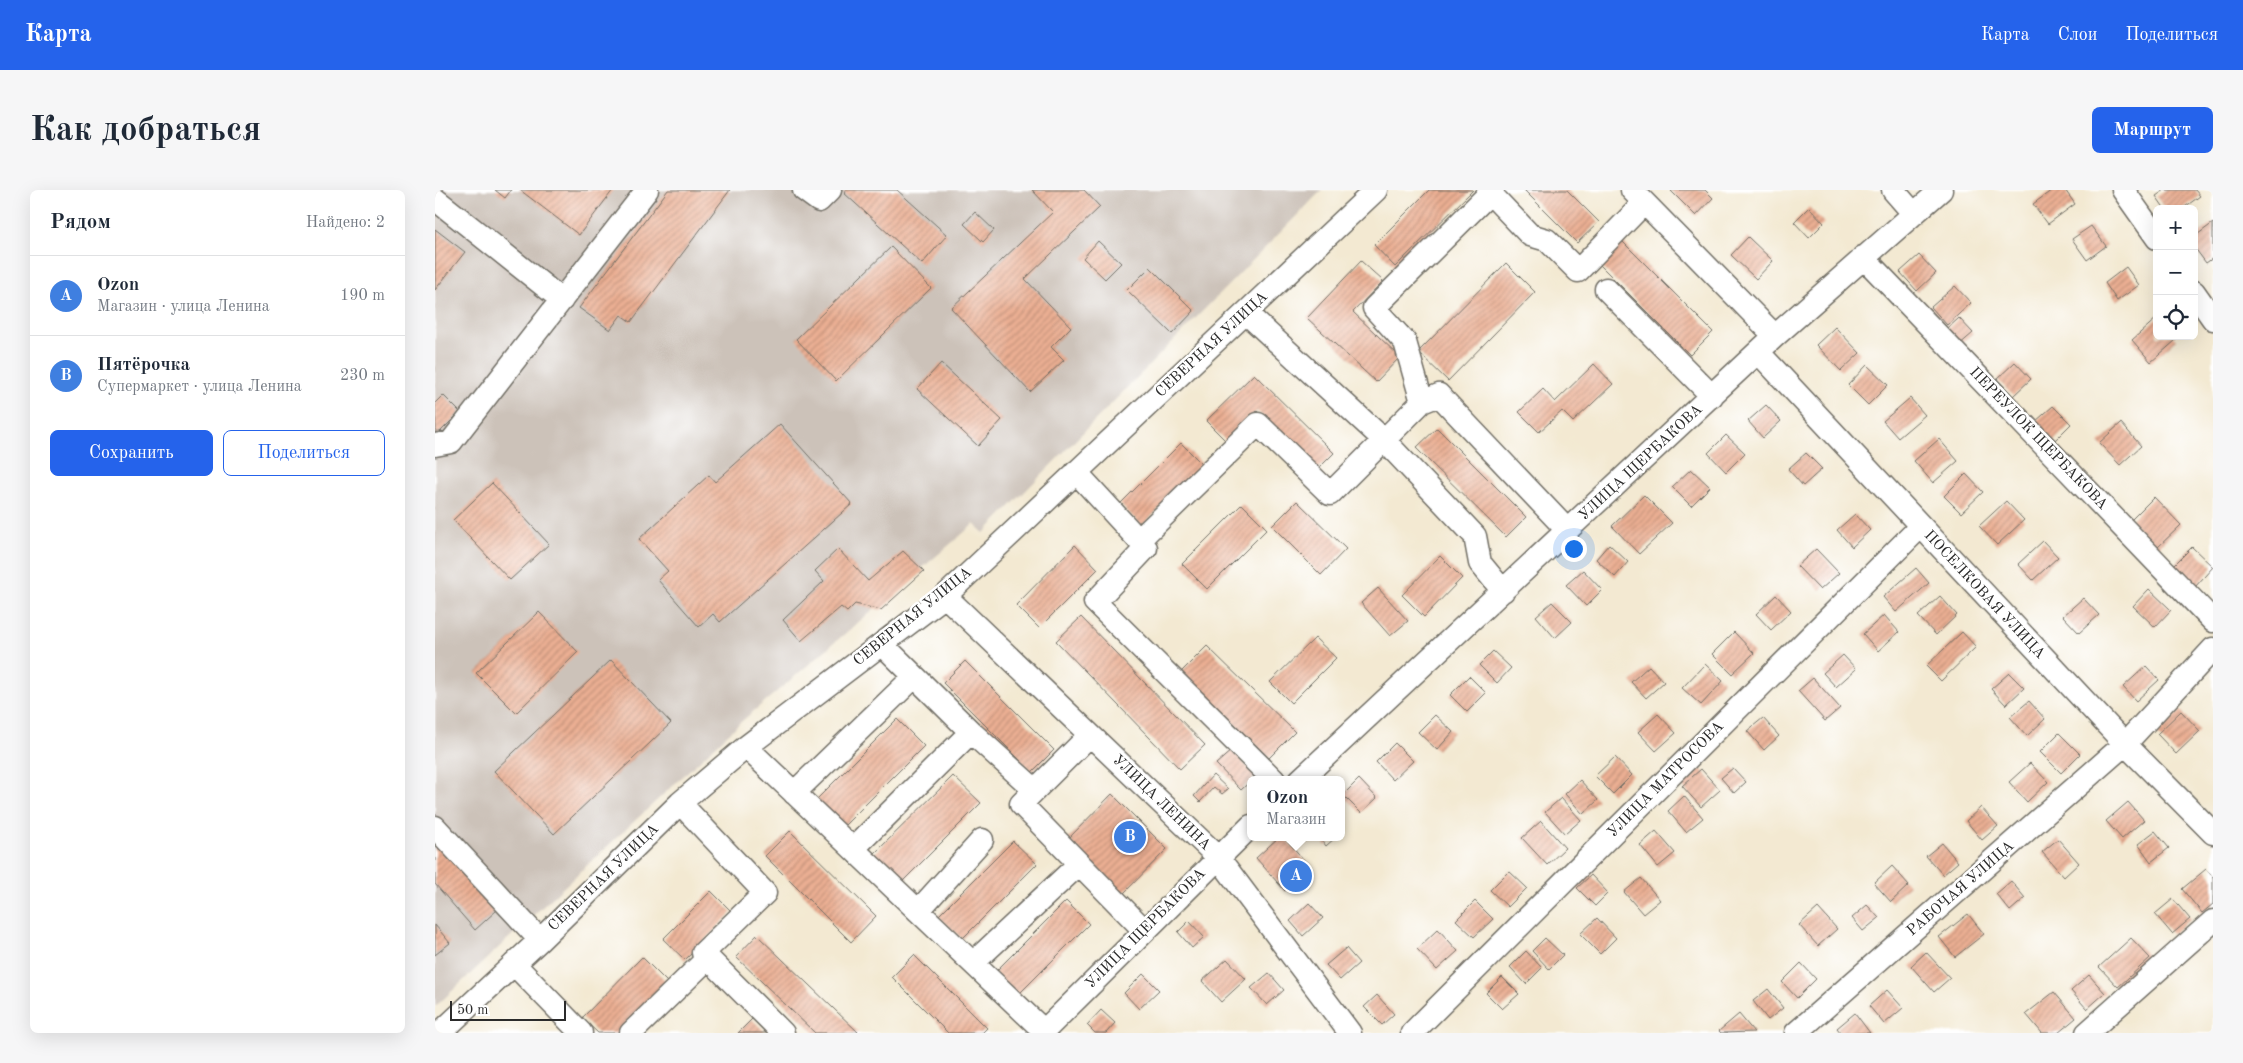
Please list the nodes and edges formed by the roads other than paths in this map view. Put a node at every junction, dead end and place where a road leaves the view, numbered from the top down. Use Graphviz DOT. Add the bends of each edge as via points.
graph roads {
  1 [pos="647,190"];
  2 [pos="804,190"];
  3 [pos="830,190"];
  4 [pos="1376,190"];
  5 [pos="1893,190"];
  6 [pos="1941,190"];
  7 [pos="2123,190"];
  8 [pos="1492,192"];
  9 [pos="1638,196"];
  10 [pos="435,199"];
  11 [pos="1913,214"];
  12 [pos="2153,232"];
  13 [pos="1863,257"];
  14 [pos="1606,289"];
  15 [pos="2196,295"];
  16 [pos="562,300"];
  17 [pos="1246,313"];
  18 [pos="2213,319"];
  19 [pos="1775,336"];
  20 [pos="1759,352"];
  21 [pos="1712,396"];
  22 [pos="1422,402"];
  23 [pos="1383,439"];
  24 [pos="435,445"];
  25 [pos="1076,472"];
  26 [pos="1920,526"];
  27 [pos="1568,531"];
  28 [pos="1139,540"];
  29 [pos="1503,591"];
  30 [pos="945,596"];
  31 [pos="2213,621"];
  32 [pos="881,644"];
  33 [pos="2213,649"];
  34 [pos="914,676"];
  35 [pos="971,732"];
  36 [pos="1090,734"];
  37 [pos="2125,744"];
  38 [pos="746,747"];
  39 [pos="1270,776"];
  40 [pos="1304,776"];
  41 [pos="1035,790"];
  42 [pos="794,793"];
  43 [pos="680,803"];
  44 [pos="435,827"];
  45 [pos="1247,830"];
  46 [pos="2213,833"];
  47 [pos="982,840"];
  48 [pos="853,850"];
  49 [pos="1218,857"];
  50 [pos="1079,864"];
  51 [pos="918,911"];
  52 [pos="2213,921"];
  53 [pos="1144,930"];
  54 [pos="540,940"];
  55 [pos="708,958"];
  56 [pos="973,963"];
  57 [pos="514,964"];
  58 [pos="1043,1032"];
  59 [pos="440,1033"];
  60 [pos="581,1033"];
  61 [pos="631,1033"];
  62 [pos="783,1033"];
  63 [pos="1351,1033"];
  64 [pos="1412,1033"];
  65 [pos="1796,1033"];
  66 [pos="2087,1033"];
  1 -- 16 [label="street"];
  2 -- 3 [label="street" via="819,201"];
  4 -- 17 [label="street, СЕВЕРНАЯ УЛИЦА"];
  5 -- 11 [label="street"];
  6 -- 11 [label="street, УЛИЦА ЩЕРБАКОВА"];
  7 -- 12 [label="street"];
  8 -- 9 [label="street" via="1530,235 1547,240 1578,271"];
  8 -- 22 [label="street" via="1374,308 1405,342"];
  9 -- 19 [label="street"];
  10 -- 16 [label="street"];
  11 -- 13 [label="street, УЛИЦА ЩЕРБАКОВА"];
  13 -- 19 [label="street, УЛИЦА ЩЕРБАКОВА"];
  13 -- 31 [label="street, ПЕРЕУЛОК ЩЕРБАКОВА"];
  14 -- 21 [label="street"];
  15 -- 18 [label="street"];
  16 -- 24 [label="street" via="451,442"];
  17 -- 23 [label="street"];
  17 -- 25 [label="street, СЕВЕРНАЯ УЛИЦА"];
  19 -- 20 [label="street, УЛИЦА ЩЕРБАКОВА"];
  20 -- 21 [label="street, УЛИЦА ЩЕРБАКОВА"];
  20 -- 26 [label="street, ПОСЕЛКОВАЯ УЛИЦА"];
  21 -- 27 [label="street, УЛИЦА ЩЕРБАКОВА"];
  22 -- 23 [label="street"];
  22 -- 27 [label="street" via="1439,395"];
  23 -- 28 [label="street" via="1330,494 1258,424"];
  23 -- 29 [label="street" via="1475,536 1480,563"];
  25 -- 28 [label="street"];
  25 -- 30 [label="street, СЕВЕРНАЯ УЛИЦА"];
  26 -- 37 [label="street, ПОСЕЛКОВАЯ УЛИЦА"];
  26 -- 64 [label="street, УЛИЦА МАТРОСОВА"];
  27 -- 29 [label="street, УЛИЦА ЩЕРБАКОВА"];
  28 -- 39 [label="street" via="1146,548 1095,602"];
  29 -- 40 [label="street, УЛИЦА ЩЕРБАКОВА"];
  30 -- 32 [label="street, СЕВЕРНАЯ УЛИЦА"];
  30 -- 36 [label="street, УЛИЦА ЛЕНИНА"];
  32 -- 34 [label="street"];
  32 -- 38 [label="street, СЕВЕРНАЯ УЛИЦА"];
  33 -- 37 [label="street, РАБОЧАЯ УЛИЦА"];
  34 -- 35 [label="street"];
  34 -- 42 [label="street"];
  35 -- 41 [label="street"];
  35 -- 48 [label="street"];
  36 -- 41 [label="street"];
  36 -- 49 [label="street, УЛИЦА ЛЕНИНА"];
  37 -- 46 [label="street, ПОСЕЛКОВАЯ УЛИЦА"];
  37 -- 65 [label="street, РАБОЧАЯ УЛИЦА"];
  38 -- 42 [label="street"];
  38 -- 43 [label="street, СЕВЕРНАЯ УЛИЦА"];
  41 -- 50 [label="street" via="1021,804"];
  42 -- 48 [label="street"];
  43 -- 54 [label="street, СЕВЕРНАЯ УЛИЦА"];
  43 -- 55 [label="street" via="765,892 703,953"];
  44 -- 54 [label="street"];
  45 -- 49 [label="street, УЛИЦА ЩЕРБАКОВА"];
  47 -- 51 [label="street"];
  48 -- 51 [label="street"];
  49 -- 53 [label="street, УЛИЦА ЩЕРБАКОВА"];
  49 -- 63 [label="street, УЛИЦА ЛЕНИНА"];
  50 -- 53 [label="street"];
  50 -- 56 [label="street"];
  51 -- 56 [label="street"];
  52 -- 66 [label="street"];
  53 -- 58 [label="street, УЛИЦА ЩЕРБАКОВА"];
  54 -- 57 [label="street, СЕВЕРНАЯ УЛИЦА"];
  55 -- 61 [label="street"];
  55 -- 62 [label="street"];
  56 -- 58 [label="street"];
  57 -- 59 [label="street, СЕВЕРНАЯ УЛИЦА"];
  57 -- 60 [label="street"];
}
